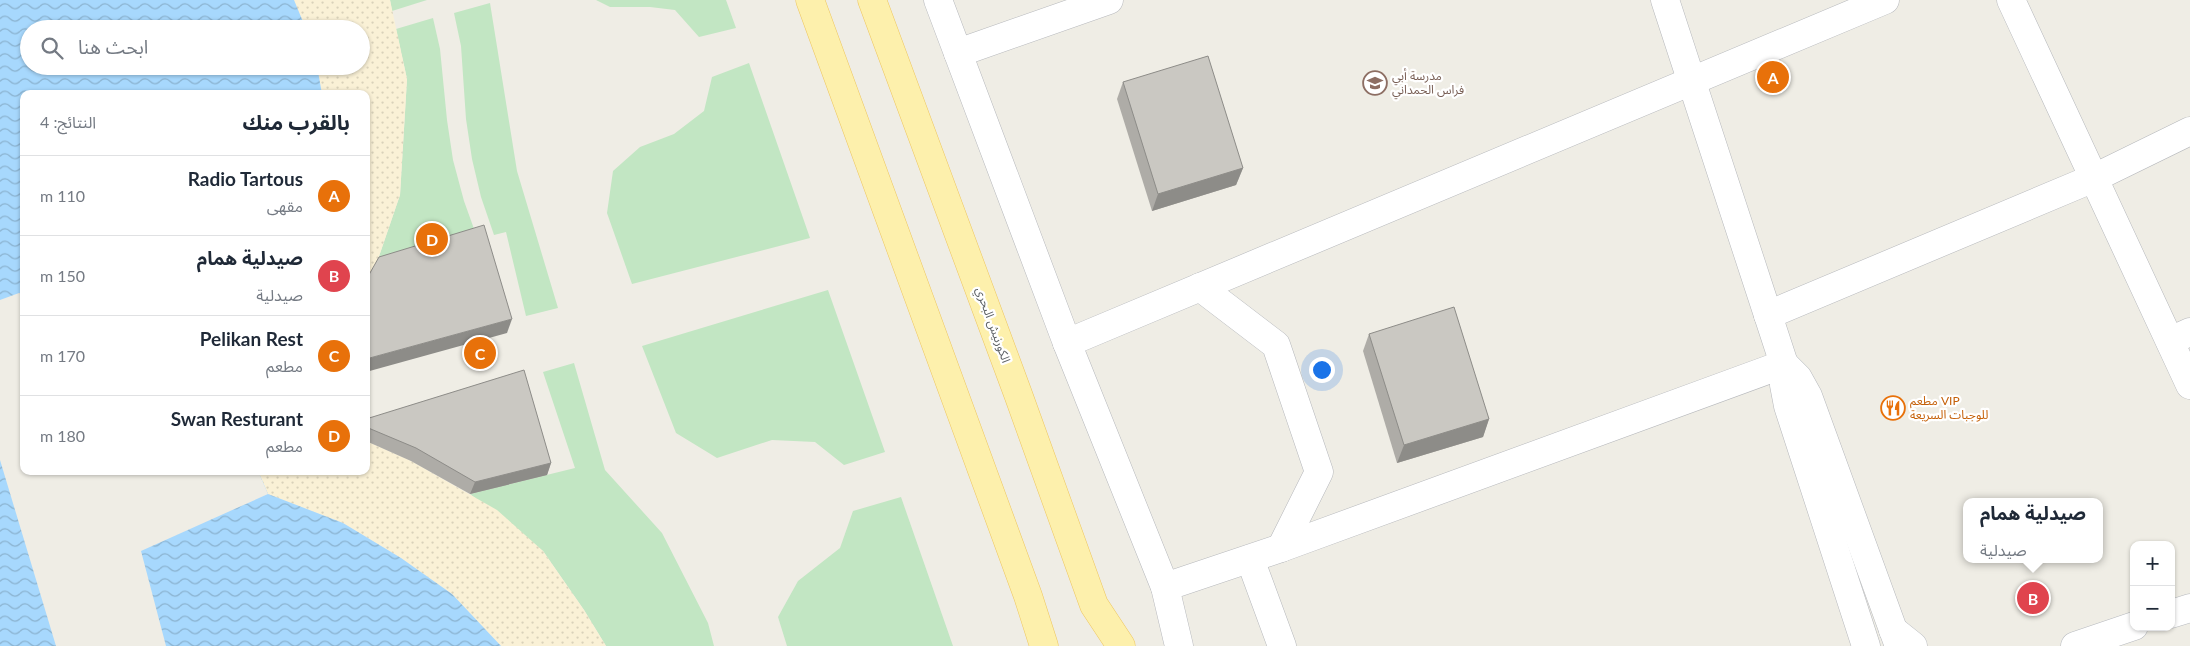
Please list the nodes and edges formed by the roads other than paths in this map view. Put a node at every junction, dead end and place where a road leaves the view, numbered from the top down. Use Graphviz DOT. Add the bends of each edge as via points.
graph roads {
  1 [pos="810,0"];
  2 [pos="872,0"];
  3 [pos="938,0"];
  4 [pos="1109,0"];
  5 [pos="1665,0"];
  6 [pos="1885,0"];
  7 [pos="2011,0"];
  8 [pos="958,53"];
  9 [pos="1692,81"];
  10 [pos="2190,132"];
  11 [pos="2094,178"];
  12 [pos="1200,287"];
  13 [pos="1768,315"];
  14 [pos="2180,336"];
  15 [pos="1067,342"];
  16 [pos="1784,364"];
  17 [pos="2190,385"];
  18 [pos="1281,548"];
  19 [pos="1250,558"];
  20 [pos="1165,587"];
  21 [pos="2190,608"];
  22 [pos="2175,613"];
  23 [pos="2130,627"];
  24 [pos="1902,641"];
  25 [pos="1044,646"];
  26 [pos="1121,646"];
  27 [pos="1179,646"];
  28 [pos="1282,646"];
  29 [pos="1866,646"];
  30 [pos="2075,646"];
  1 -- 25 [label="main road"];
  2 -- 26 [label="main road, الكورنيش البحري" via="1094,605"];
  3 -- 8 [label="street"];
  4 -- 8 [label="street"];
  5 -- 9 [label="street"];
  6 -- 9 [label="street"];
  7 -- 11 [label="street"];
  8 -- 15 [label="street"];
  9 -- 12 [label="street"];
  9 -- 13 [label="street"];
  10 -- 11 [label="street"];
  11 -- 13 [label="street"];
  11 -- 14 [label="street"];
  12 -- 15 [label="street"];
  12 -- 18 [label="street" via="1276,345 1319,472"];
  13 -- 16 [label="street"];
  14 -- 17 [label="street"];
  15 -- 20 [label="street"];
  16 -- 18 [label="street"];
  16 -- 24 [label="street" via="1798,378 1808,396"];
  16 -- 29 [label="street" via="1788,406"];
  18 -- 19 [label="street"];
  19 -- 20 [label="street"];
  19 -- 28 [label="street"];
  20 -- 27 [label="street"];
  21 -- 22 [label="street"];
  23 -- 30 [label="street"];
}
